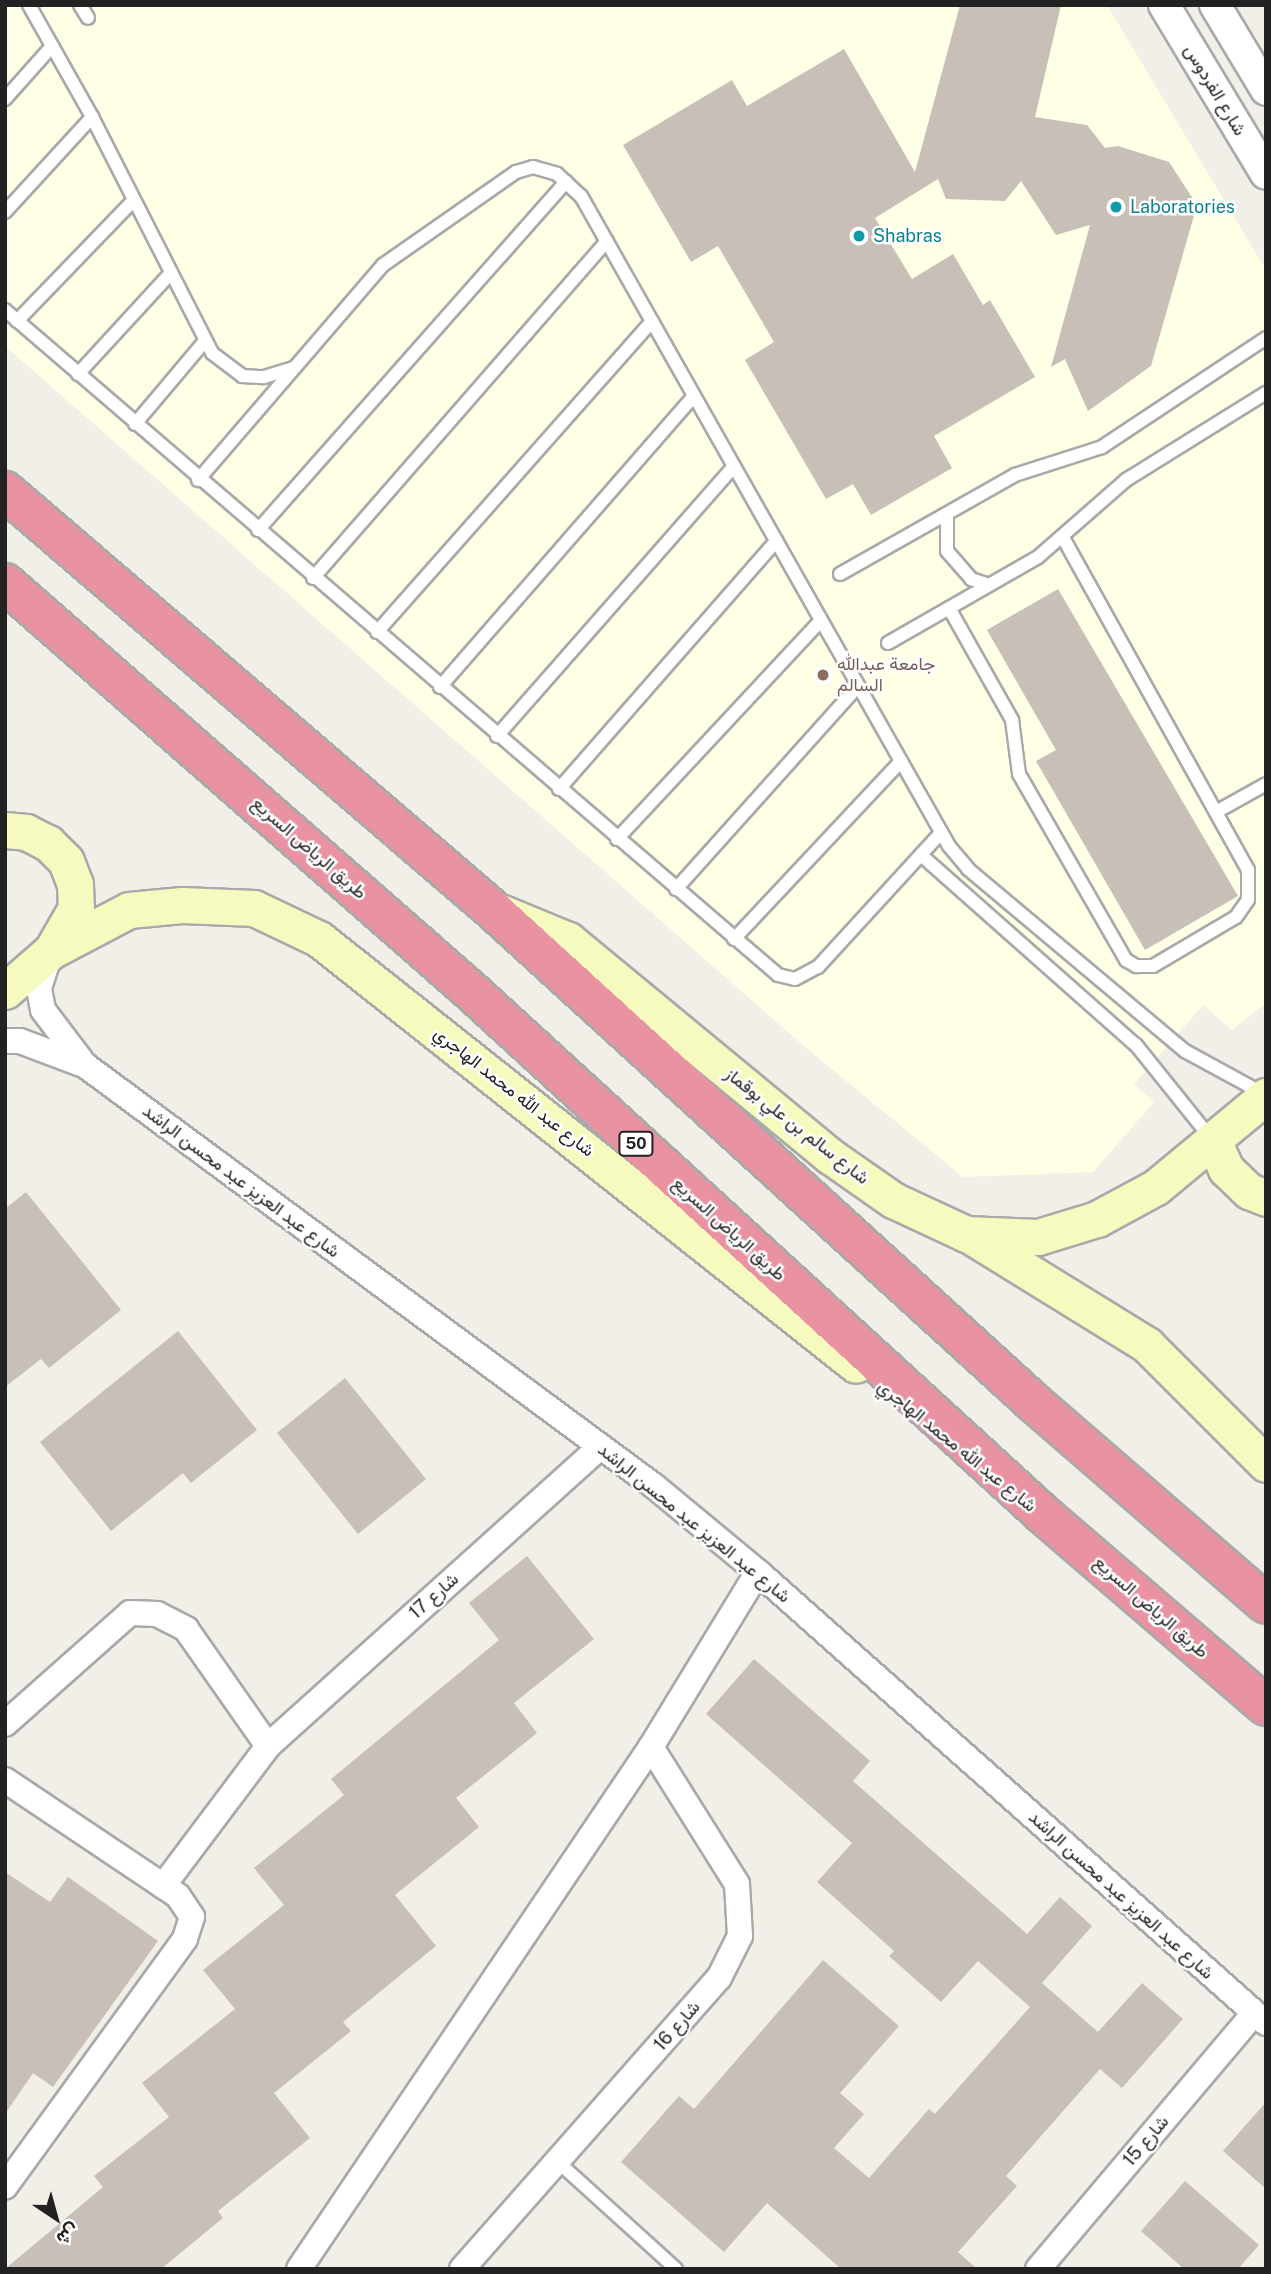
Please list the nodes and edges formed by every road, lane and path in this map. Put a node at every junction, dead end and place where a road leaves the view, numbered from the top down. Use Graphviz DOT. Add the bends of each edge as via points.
graph roads {
  1 [pos="29,5"];
  2 [pos="80,5"];
  3 [pos="1164,5"];
  4 [pos="1215,5"];
  5 [pos="88,18"];
  6 [pos="52,46"];
  7 [pos="1266,90"];
  8 [pos="5,99"];
  9 [pos="92,117"];
  10 [pos="1266,174"];
  11 [pos="566,182"];
  12 [pos="133,201"];
  13 [pos="5,212"];
  14 [pos="607,241"];
  15 [pos="170,274"];
  16 [pos="5,310"];
  17 [pos="652,320"];
  18 [pos="17,321"];
  19 [pos="1266,338"];
  20 [pos="205,341"];
  21 [pos="293,368"];
  22 [pos="78,374"];
  23 [pos="1266,393"];
  24 [pos="694,396"];
  25 [pos="135,424"];
  26 [pos="734,466"];
  27 [pos="198,480"];
  28 [pos="5,491"];
  29 [pos="947,514"];
  30 [pos="258,530"];
  31 [pos="1063,538"];
  32 [pos="776,541"];
  33 [pos="840,574"];
  34 [pos="313,578"];
  35 [pos="5,583"];
  36 [pos="989,585"];
  37 [pos="949,608"];
  38 [pos="821,620"];
  39 [pos="377,632"];
  40 [pos="888,643"];
  41 [pos="858,686"];
  42 [pos="440,687"];
  43 [pos="498,736"];
  44 [pos="901,761"];
  45 [pos="1266,784"];
  46 [pos="559,789"];
  47 [pos="1216,812"];
  48 [pos="5,830"];
  49 [pos="941,833"];
  50 [pos="617,839"];
  51 [pos="921,855"];
  52 [pos="676,889"];
  53 [pos="492,909"];
  54 [pos="734,939"];
  55 [pos="51,951"];
  56 [pos="5,991"];
  57 [pos="5,1041"];
  58 [pos="86,1066"];
  59 [pos="1266,1095"];
  60 [pos="1213,1140"];
  61 [pos="1266,1198"];
  62 [pos="966,1234"];
  63 [pos="600,1447"];
  64 [pos="1266,1464"];
  65 [pos="1045,1516"];
  66 [pos="1183,1529"];
  67 [pos="1266,1570"];
  68 [pos="758,1572"];
  69 [pos="1266,1604"];
  70 [pos="1266,1706"];
  71 [pos="5,1724"];
  72 [pos="268,1746"];
  73 [pos="651,1747"];
  74 [pos="5,1780"];
  75 [pos="163,1886"];
  76 [pos="1260,2018"];
  77 [pos="557,2161"];
  78 [pos="5,2187"];
  79 [pos="299,2269"];
  80 [pos="462,2269"];
  81 [pos="676,2269"];
  82 [pos="1038,2269"];
  1 -- 6 [label="lane"];
  2 -- 5 [label="lane"];
  3 -- 10 [label="street, شارع الفردوس"];
  4 -- 7 [label="street"];
  6 -- 8 [label="lane"];
  6 -- 9 [label="lane"];
  9 -- 12 [label="lane"];
  9 -- 13 [label="lane"];
  11 -- 14 [label="lane" via="581,197"];
  11 -- 21 [label="lane" via="557,174 533,167 516,172 383,265"];
  11 -- 30 [label="lane"];
  12 -- 15 [label="lane"];
  12 -- 18 [label="lane"];
  14 -- 17 [label="lane"];
  14 -- 34 [label="lane"];
  15 -- 20 [label="lane"];
  15 -- 22 [label="lane"];
  16 -- 18 [label="lane"];
  17 -- 24 [label="lane"];
  17 -- 39 [label="lane"];
  18 -- 22 [label="lane"];
  19 -- 29 [label="lane" via="1102,447 1035,466"];
  20 -- 21 [label="lane" via="229,369 242,376 264,377"];
  20 -- 25 [label="lane"];
  21 -- 27 [label="lane"];
  22 -- 25 [label="lane"];
  23 -- 31 [label="lane" via="1126,480"];
  24 -- 26 [label="lane"];
  24 -- 42 [label="lane"];
  25 -- 27 [label="lane"];
  26 -- 32 [label="lane"];
  26 -- 43 [label="lane"];
  27 -- 30 [label="lane"];
  28 -- 53 [label="highway"];
  29 -- 33 [label="lane"];
  29 -- 36 [label="lane" via="947,551 971,579"];
  30 -- 34 [label="lane"];
  31 -- 36 [label="lane"];
  31 -- 47 [label="lane"];
  32 -- 38 [label="lane"];
  32 -- 46 [label="lane"];
  34 -- 39 [label="lane"];
  35 -- 65 [label="highway, طريق الرياض السريع / 50" via="471,991"];
  36 -- 37 [label="lane"];
  37 -- 40 [label="lane"];
  37 -- 47 [label="lane" via="1012,720 1020,774 1130,964 1153,966 1243,909 1250,890 1248,870"];
  38 -- 41 [label="lane"];
  38 -- 50 [label="lane"];
  39 -- 42 [label="lane"];
  41 -- 44 [label="lane"];
  41 -- 52 [label="lane"];
  42 -- 43 [label="lane"];
  43 -- 46 [label="lane"];
  44 -- 49 [label="lane"];
  44 -- 54 [label="lane"];
  45 -- 47 [label="lane"];
  46 -- 50 [label="lane"];
  48 -- 55 [label="main road" via="26,832 48,842 66,861 75,884 76,908"];
  49 -- 51 [label="lane"];
  49 -- 59 [label="lane" via="968,869 1185,1051"];
  50 -- 52 [label="lane"];
  51 -- 54 [label="lane" via="808,974 795,979 778,975"];
  51 -- 60 [label="lane" via="1136,1045"];
  52 -- 54 [label="lane"];
  53 -- 62 [label="main road, شارع سالم بن علي بوقماز" via="568,940 830,1156 893,1200"];
  53 -- 66 [label="highway" via="1033,1402"];
  55 -- 56 [label="main road, شارع عبد الله محمد الهاجري"];
  55 -- 58 [label="street, شارع عبد العزيز عبد محسن الراشد" via="39,989 43,1010"];
  55 -- 65 [label="main road, شارع عبد الله محمد الهاجري" via="129,910 182,905 254,908 319,939"];
  57 -- 58 [label="street, شارع عبد العزيز عبد محسن الراشد" via="45,1048"];
  58 -- 63 [label="street, شارع عبد العزيز عبد محسن الراشد"];
  59 -- 60 [label="main road, شارع سالم بن علي بوقماز"];
  60 -- 61 [label="main road" via="1226,1169 1249,1191"];
  60 -- 62 [label="main road, شارع سالم بن علي بوقماز" via="1156,1187 1097,1219 1038,1237"];
  62 -- 64 [label="main road" via="1147,1345"];
  63 -- 68 [label="street, شارع عبد العزيز عبد محسن الراشد"];
  63 -- 72 [label="street, شارع 17"];
  65 -- 70 [label="highway, طريق الرياض السريع / 50"];
  66 -- 67 [label="highway"];
  66 -- 69 [label="highway"];
  68 -- 73 [label="street"];
  68 -- 76 [label="street, شارع عبد العزيز عبد محسن الراشد"];
  71 -- 72 [label="street" via="130,1613 157,1614 186,1629"];
  72 -- 75 [label="street, شارع 17"];
  73 -- 77 [label="street, شارع 16" via="737,1884 740,1936 719,1978"];
  73 -- 79 [label="street"];
  74 -- 75 [label="street"];
  75 -- 78 [label="street" via="187,1905 192,1917 185,1939"];
  76 -- 82 [label="street, شارع 15"];
  77 -- 80 [label="street, شارع 16"];
  77 -- 81 [label="lane"];
}
